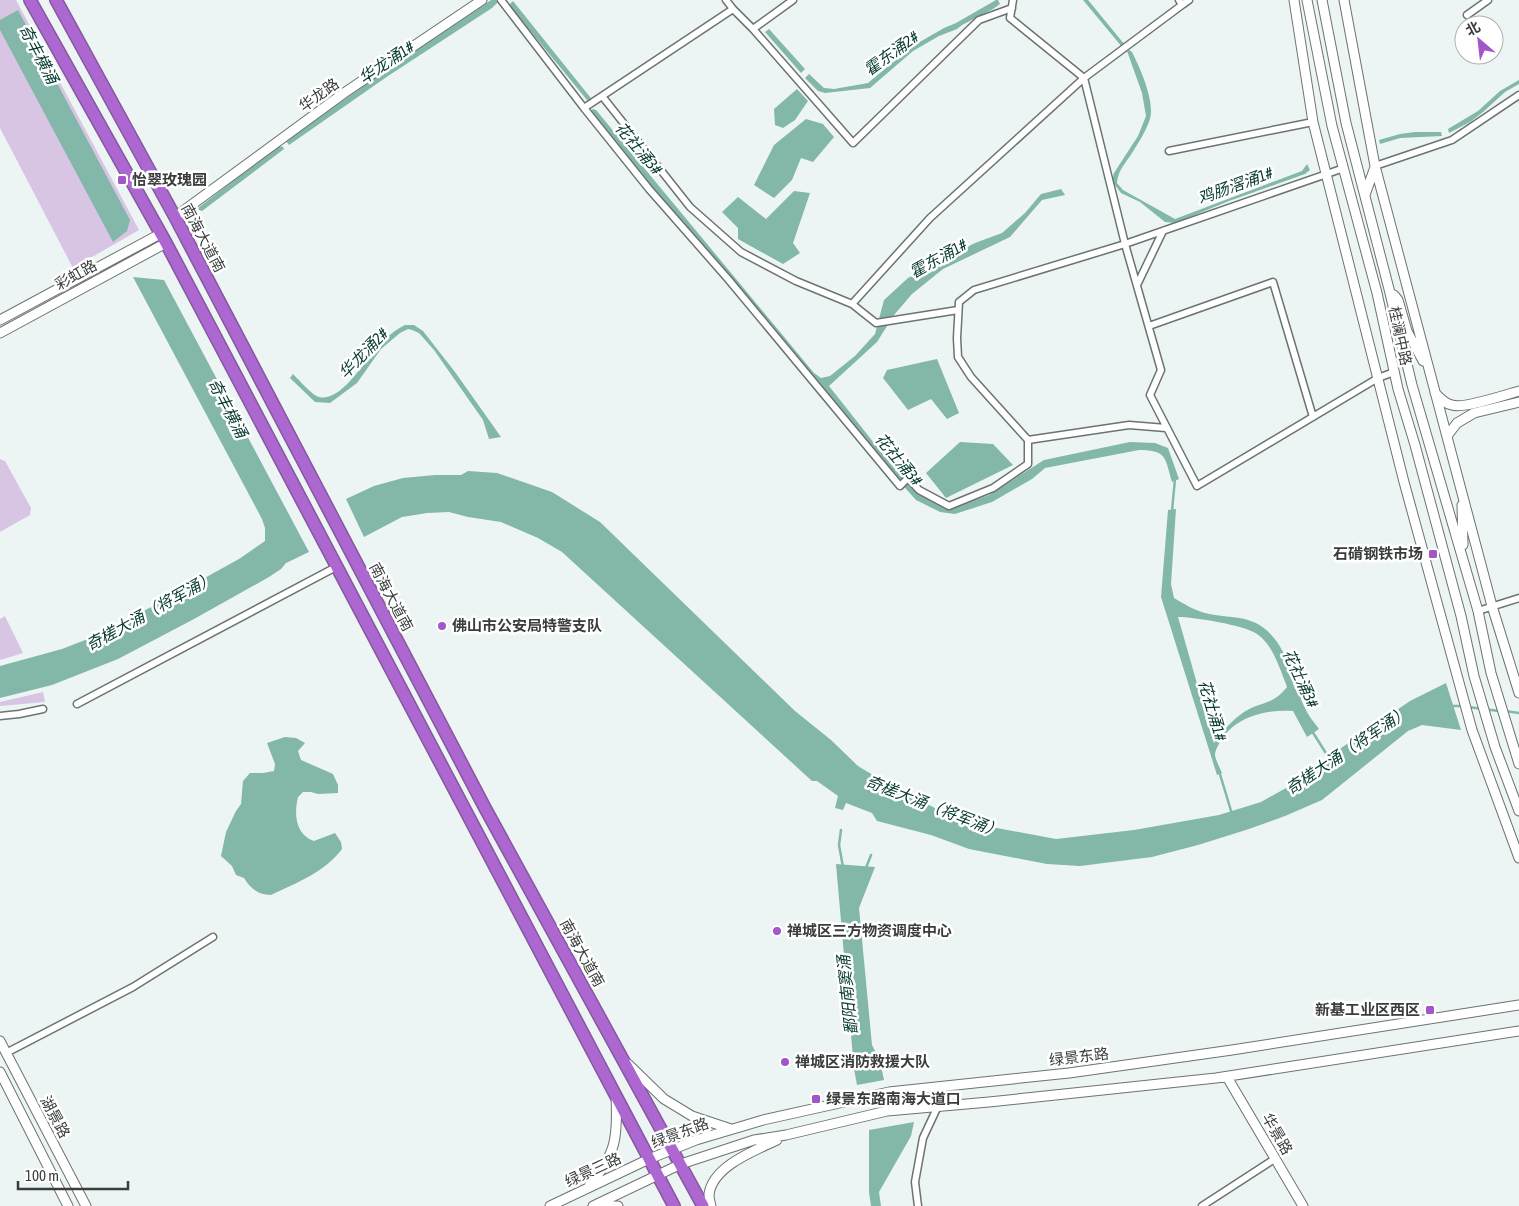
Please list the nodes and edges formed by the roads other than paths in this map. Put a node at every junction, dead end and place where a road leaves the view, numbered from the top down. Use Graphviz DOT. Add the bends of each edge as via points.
graph roads {
  1 [pos="30,0"];
  2 [pos="56,0"];
  3 [pos="501,0"];
  4 [pos="726,0"];
  5 [pos="793,0"];
  6 [pos="1014,0"];
  7 [pos="1189,0"];
  8 [pos="1294,0"];
  9 [pos="1308,0"];
  10 [pos="1322,0"];
  11 [pos="1344,0"];
  12 [pos="1488,0"];
  13 [pos="477,1"];
  14 [pos="1180,3"];
  15 [pos="733,8"];
  16 [pos="1012,8"];
  17 [pos="1467,15"];
  18 [pos="753,29"];
  19 [pos="1084,78"];
  20 [pos="1519,95"];
  21 [pos="602,96"];
  22 [pos="588,105"];
  23 [pos="1313,122"];
  24 [pos="1169,151"];
  25 [pos="1375,166"];
  26 [pos="1344,168"];
  27 [pos="1327,174"];
  28 [pos="1365,195"];
  29 [pos="175,217"];
  30 [pos="1163,231"];
  31 [pos="163,238"];
  32 [pos="1125,244"];
  33 [pos="1137,285"];
  34 [pos="1389,289"];
  35 [pos="852,304"];
  36 [pos="958,310"];
  37 [pos="0,320"];
  38 [pos="1149,326"];
  39 [pos="0,333"];
  40 [pos="1394,372"];
  41 [pos="1430,372"];
  42 [pos="1378,378"];
  43 [pos="1519,391"];
  44 [pos="1435,393"];
  45 [pos="1478,402"];
  46 [pos="1519,402"];
  47 [pos="1474,413"];
  48 [pos="1313,417"];
  49 [pos="1166,428"];
  50 [pos="1447,436"];
  51 [pos="1028,440"];
  52 [pos="1462,494"];
  53 [pos="1465,565"];
  54 [pos="336,567"];
  55 [pos="1519,598"];
  56 [pos="1492,606"];
  57 [pos="1478,611"];
  58 [pos="1519,693"];
  59 [pos="77,704"];
  60 [pos="43,709"];
  61 [pos="0,716"];
  62 [pos="1519,764"];
  63 [pos="1519,811"];
  64 [pos="1519,858"];
  65 [pos="213,937"];
  66 [pos="1519,1004"];
  67 [pos="1519,1031"];
  68 [pos="0,1041"];
  69 [pos="6,1053"];
  70 [pos="625,1061"];
  71 [pos="0,1072"];
  72 [pos="1227,1077"];
  73 [pos="616,1097"];
  74 [pos="938,1106"];
  75 [pos="732,1129"];
  76 [pos="786,1135"];
  77 [pos="672,1149"];
  78 [pos="1276,1158"];
  79 [pos="649,1159"];
  80 [pos="681,1164"];
  81 [pos="657,1176"];
  82 [pos="586,1189"];
  83 [pos="594,1205"];
  84 [pos="68,1206"];
  85 [pos="86,1206"];
  86 [pos="550,1206"];
  87 [pos="618,1206"];
  88 [pos="674,1206"];
  89 [pos="703,1206"];
  90 [pos="711,1206"];
  91 [pos="918,1206"];
  92 [pos="1202,1206"];
  93 [pos="1303,1206"];
  1 -- 31 [label="highway"];
  2 -- 29 [label="highway, 南海大道南"];
  3 -- 22 [label="street"];
  4 -- 15 [label="street"];
  5 -- 18 [label="street"];
  6 -- 16 [label="street"];
  7 -- 14 [label="street"];
  8 -- 23 [label="main road"];
  9 -- 26 [label="main road, 桂澜中路" via="1332,126"];
  10 -- 28 [label="main road, 桂澜中路" via="1346,123"];
  11 -- 25 [label="main road"];
  12 -- 17 [label="street"];
  13 -- 29 [label="main road, 华龙路" via="344,93"];
  14 -- 19 [label="street"];
  15 -- 18 [label="street"];
  15 -- 21 [label="street"];
  16 -- 18 [label="street" via="979,20 853,143"];
  16 -- 19 [label="street" via="1010,18"];
  19 -- 32 [label="street"];
  19 -- 35 [label="street" via="930,218"];
  20 -- 25 [label="street" via="1452,140"];
  21 -- 22 [label="street"];
  21 -- 35 [label="street" via="690,207 741,252 796,281"];
  22 -- 51 [label="street" via="649,189 863,442 903,483 908,478 919,490 949,506 993,488 1028,464"];
  23 -- 24 [label="street"];
  23 -- 27 [label="main road"];
  25 -- 28 [label="main road"];
  25 -- 41 [label="main road"];
  26 -- 27 [label="street"];
  26 -- 40 [label="main road, 桂澜中路" via="1377,292"];
  27 -- 30 [label="street"];
  27 -- 42 [label="main road"];
  28 -- 34 [label="main road, 桂澜中路"];
  29 -- 70 [label="highway, 南海大道南" via="485,808"];
  30 -- 32 [label="street"];
  30 -- 33 [label="street"];
  31 -- 37 [label="main road, 彩虹路" via="145,241"];
  31 -- 39 [label="main road, 彩虹路" via="150,250"];
  31 -- 54 [label="highway"];
  32 -- 33 [label="street"];
  32 -- 36 [label="street" via="974,290 959,302"];
  33 -- 38 [label="street"];
  34 -- 41 [label="main road" via="1398,300 1407,332"];
  34 -- 53 [label="main road, 桂澜中路" via="1412,385"];
  35 -- 36 [label="street" via="876,323"];
  36 -- 51 [label="street" via="958,357 971,377"];
  38 -- 48 [label="street" via="1274,282"];
  38 -- 49 [label="street" via="1161,370 1150,395"];
  40 -- 42 [label="street"];
  40 -- 63 [label="main road, 桂澜中路" via="1461,616 1474,676 1495,747"];
  41 -- 44 [label="main road"];
  42 -- 48 [label="street"];
  42 -- 64 [label="main road" via="1472,730"];
  43 -- 45 [label="main road"];
  44 -- 45 [label="main road" via="1453,406"];
  44 -- 50 [label="main road"];
  45 -- 47 [label="main road" via="1469,407"];
  46 -- 47 [label="main road"];
  47 -- 50 [label="main road" via="1457,423"];
  48 -- 49 [label="street" via="1197,486"];
  49 -- 51 [label="street" via="1129,426"];
  50 -- 52 [label="main road"];
  52 -- 53 [label="main road"];
  52 -- 56 [label="main road"];
  53 -- 57 [label="main road, 桂澜中路"];
  54 -- 59 [label="street"];
  54 -- 73 [label="highway"];
  55 -- 56 [label="street"];
  56 -- 57 [label="street"];
  56 -- 58 [label="main road"];
  57 -- 62 [label="main road, 桂澜中路" via="1491,673"];
  60 -- 61 [label="street"];
  65 -- 69 [label="street" via="133,987"];
  66 -- 75 [label="main road, 绿景东路" via="1069,1073 889,1092"];
  67 -- 72 [label="main road, 绿景东路"];
  68 -- 69 [label="main road, 湖景路"];
  69 -- 85 [label="main road, 湖景路"];
  70 -- 75 [label="main road" via="664,1099 692,1116"];
  70 -- 77 [label="highway, 南海大道南"];
  71 -- 84 [label="main road, 湖景路"];
  72 -- 74 [label="main road, 绿景东路"];
  72 -- 78 [label="main road, 华景路"];
  73 -- 79 [label="highway"];
  73 -- 82 [label="main road" via="618,1127 613,1147 604,1168"];
  74 -- 76 [label="main road, 绿景东路" via="887,1111"];
  74 -- 91 [label="street" via="923,1138 915,1182"];
  75 -- 77 [label="main road, 绿景东路"];
  76 -- 80 [label="main road, 绿景东路" via="754,1140"];
  76 -- 90 [label="main road" via="741,1157 718,1174 709,1195"];
  77 -- 79 [label="main road, 绿景东路"];
  77 -- 80 [label="highway, 南海大道南"];
  78 -- 92 [label="street"];
  78 -- 93 [label="main road, 华景路"];
  79 -- 81 [label="highway"];
  79 -- 82 [label="main road, 绿景三路"];
  80 -- 81 [label="main road, 绿景东路"];
  80 -- 89 [label="highway, 南海大道南"];
  81 -- 83 [label="main road"];
  81 -- 88 [label="highway"];
  82 -- 86 [label="main road, 绿景三路"];
  83 -- 87 [label="main road"];
}
